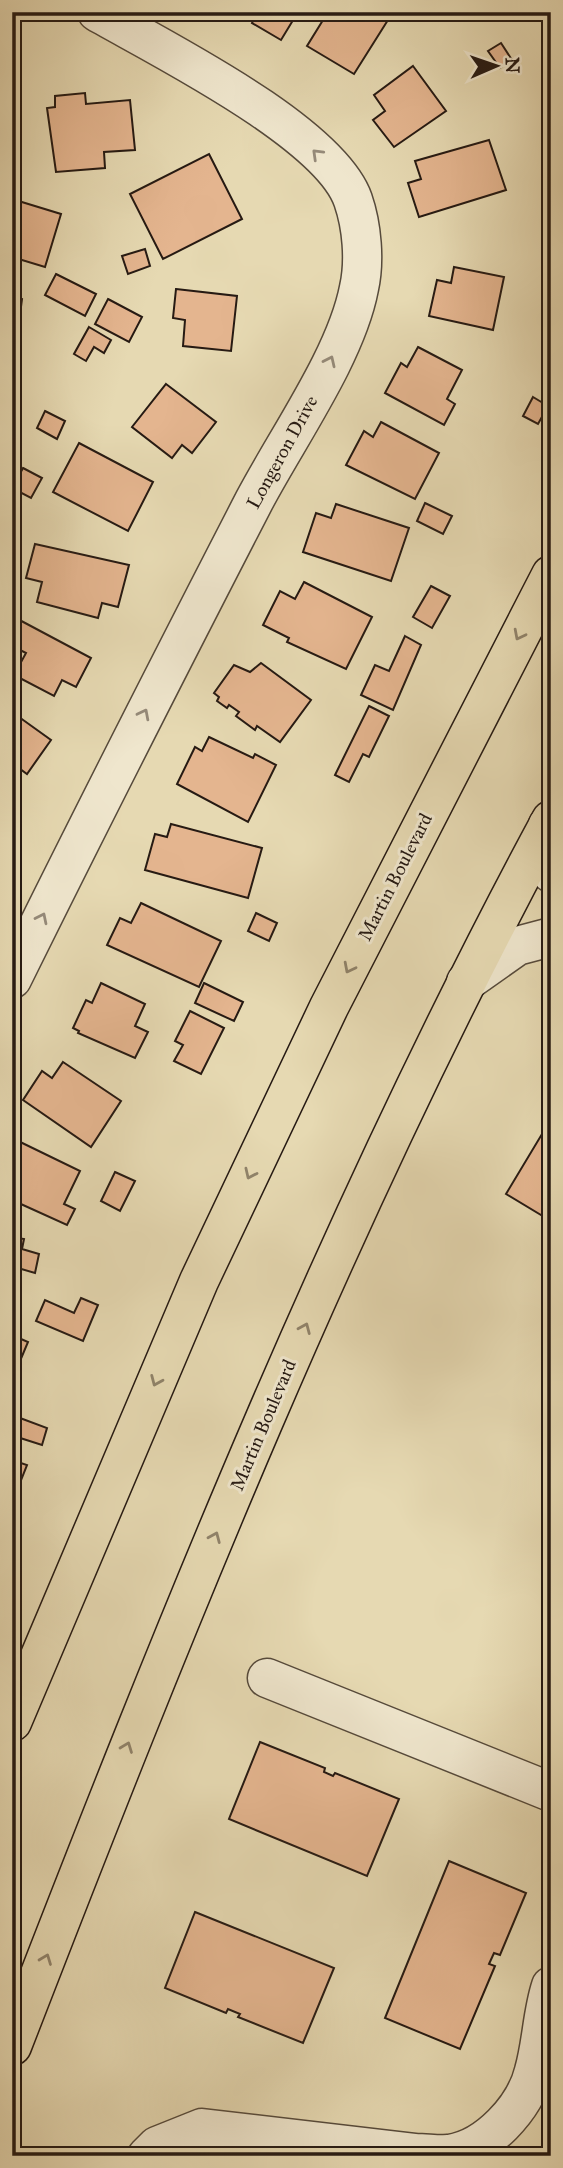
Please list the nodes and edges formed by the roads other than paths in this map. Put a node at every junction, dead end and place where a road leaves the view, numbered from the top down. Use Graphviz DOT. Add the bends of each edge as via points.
graph roads {
  1 [pos="97,12"];
  2 [pos="551,575"];
  3 [pos="549,823"];
  4 [pos="551,873"];
  5 [pos="551,937"];
  6 [pos="12,979"];
  7 [pos="466,982"];
  8 [pos="267,1678"];
  9 [pos="12,1723"];
  10 [pos="551,1793"];
  11 [pos="550,1994"];
  12 [pos="12,2046"];
  13 [pos="147,2156"];
  6 -- 1 [label="street, Longeron Drive, one-way" via="116,768 328,368 359,287 361,235 352,198 337,173 288,126"];
  2 -- 9 [label="main road, Martin Boulevard, one-way" via="329,1007 199,1281"];
  3 -- 4 [label="street"];
  3 -- 7 [label="main road, Martin Boulevard"];
  5 -- 7 [label="street" via="517,946"];
  12 -- 7 [label="main road, Martin Boulevard, one-way" via="156,1673 337,1252"];
  8 -- 10 [label="street"];
  11 -- 13 [label="street" via="534,2074 498,2129 477,2144 450,2154 416,2153 202,2128 157,2146"];
}
